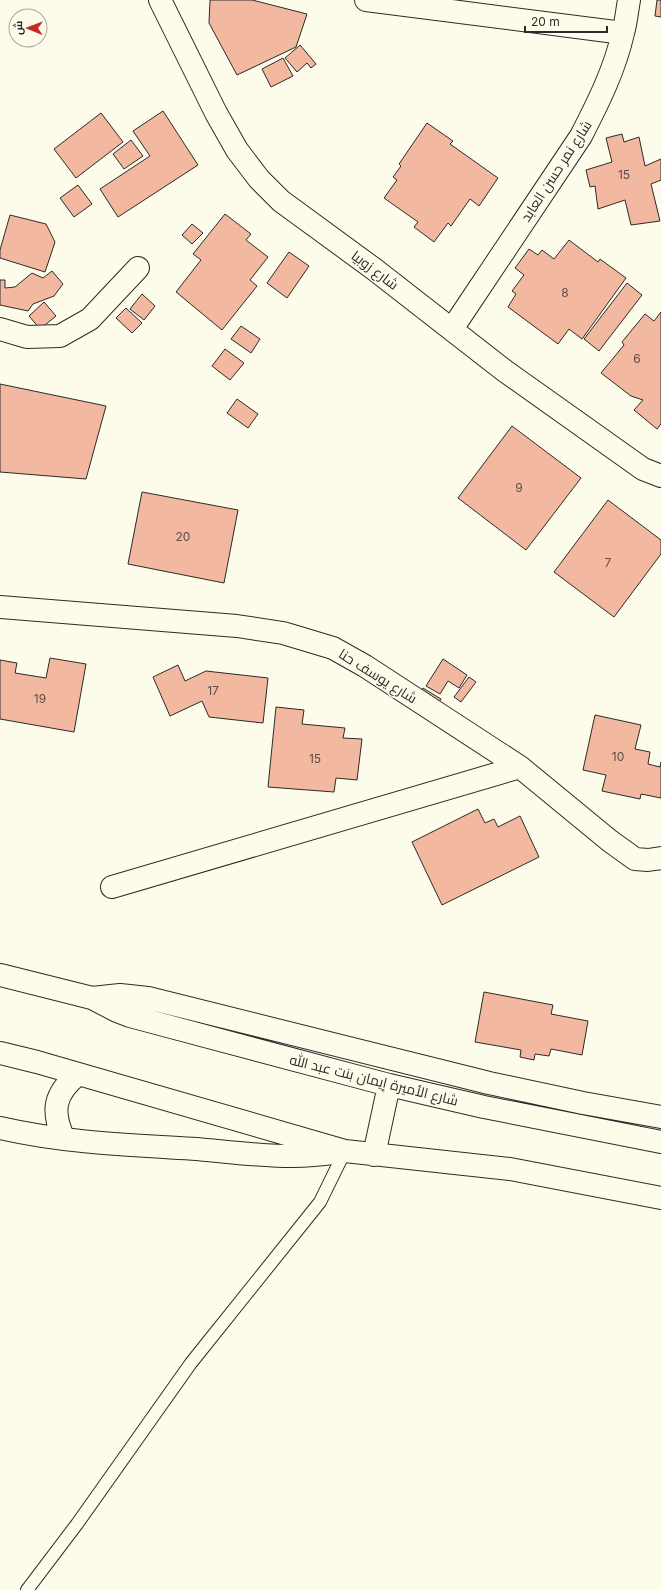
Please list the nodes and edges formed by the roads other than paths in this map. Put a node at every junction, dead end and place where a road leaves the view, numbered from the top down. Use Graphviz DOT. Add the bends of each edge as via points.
graph roads {
  1 [pos="160,0"];
  2 [pos="366,0"];
  3 [pos="629,0"];
  4 [pos="623,33"];
  5 [pos="138,268"];
  6 [pos="0,329"];
  7 [pos="452,329"];
  8 [pos="661,476"];
  9 [pos="0,606"];
  10 [pos="520,767"];
  11 [pos="661,858"];
  12 [pos="112,887"];
  13 [pos="0,975"];
  14 [pos="92,998"];
  15 [pos="0,1053"];
  16 [pos="78,1074"];
  17 [pos="389,1085"];
  18 [pos="661,1117"];
  19 [pos="0,1128"];
  20 [pos="64,1140"];
  21 [pos="661,1142"];
  22 [pos="345,1151"];
  23 [pos="374,1155"];
  24 [pos="661,1198"];
  25 [pos="27,1590"];
  1 -- 7 [label="street, شارع زوبيا" via="216,114 237,150 259,179 281,201"];
  2 -- 4 [label="street"];
  3 -- 4 [label="street, شارع نمر حسن العابد"];
  4 -- 7 [label="street, شارع نمر حسن العابد" via="613,67 581,136"];
  5 -- 6 [label="street" via="90,319 60,336 27,337"];
  7 -- 8 [label="street, شارع زوبيا" via="505,371 614,449 644,469"];
  9 -- 10 [label="street, شارع يوسف حنا" via="237,626 283,633 333,648"];
  10 -- 11 [label="street, شارع يوسف حنا" via="635,859"];
  10 -- 12 [label="street"];
  13 -- 14 [label="street, شارع الأميرة إيمان بنت عبد الله"];
  14 -- 17 [label="street, شارع الأميرة إيمان بنت عبد الله" via="130,1016"];
  14 -- 18 [label="street, شارع الأميرة إيمان بنت عبد الله" via="120,995 148,998 489,1083"];
  15 -- 16 [label="street"];
  16 -- 20 [label="street" via="67,1083 59,1096 56,1111 58,1126"];
  16 -- 22 [label="street"];
  17 -- 21 [label="street, شارع الأميرة إيمان بنت عبد الله" via="484,1107"];
  17 -- 23 [label="street"];
  19 -- 20 [label="street"];
  20 -- 22 [label="street" via="297,1156"];
  22 -- 23 [label="street"];
  22 -- 25 [label="lane" via="320,1202 191,1363"];
  23 -- 24 [label="street" via="510,1169"];
}
